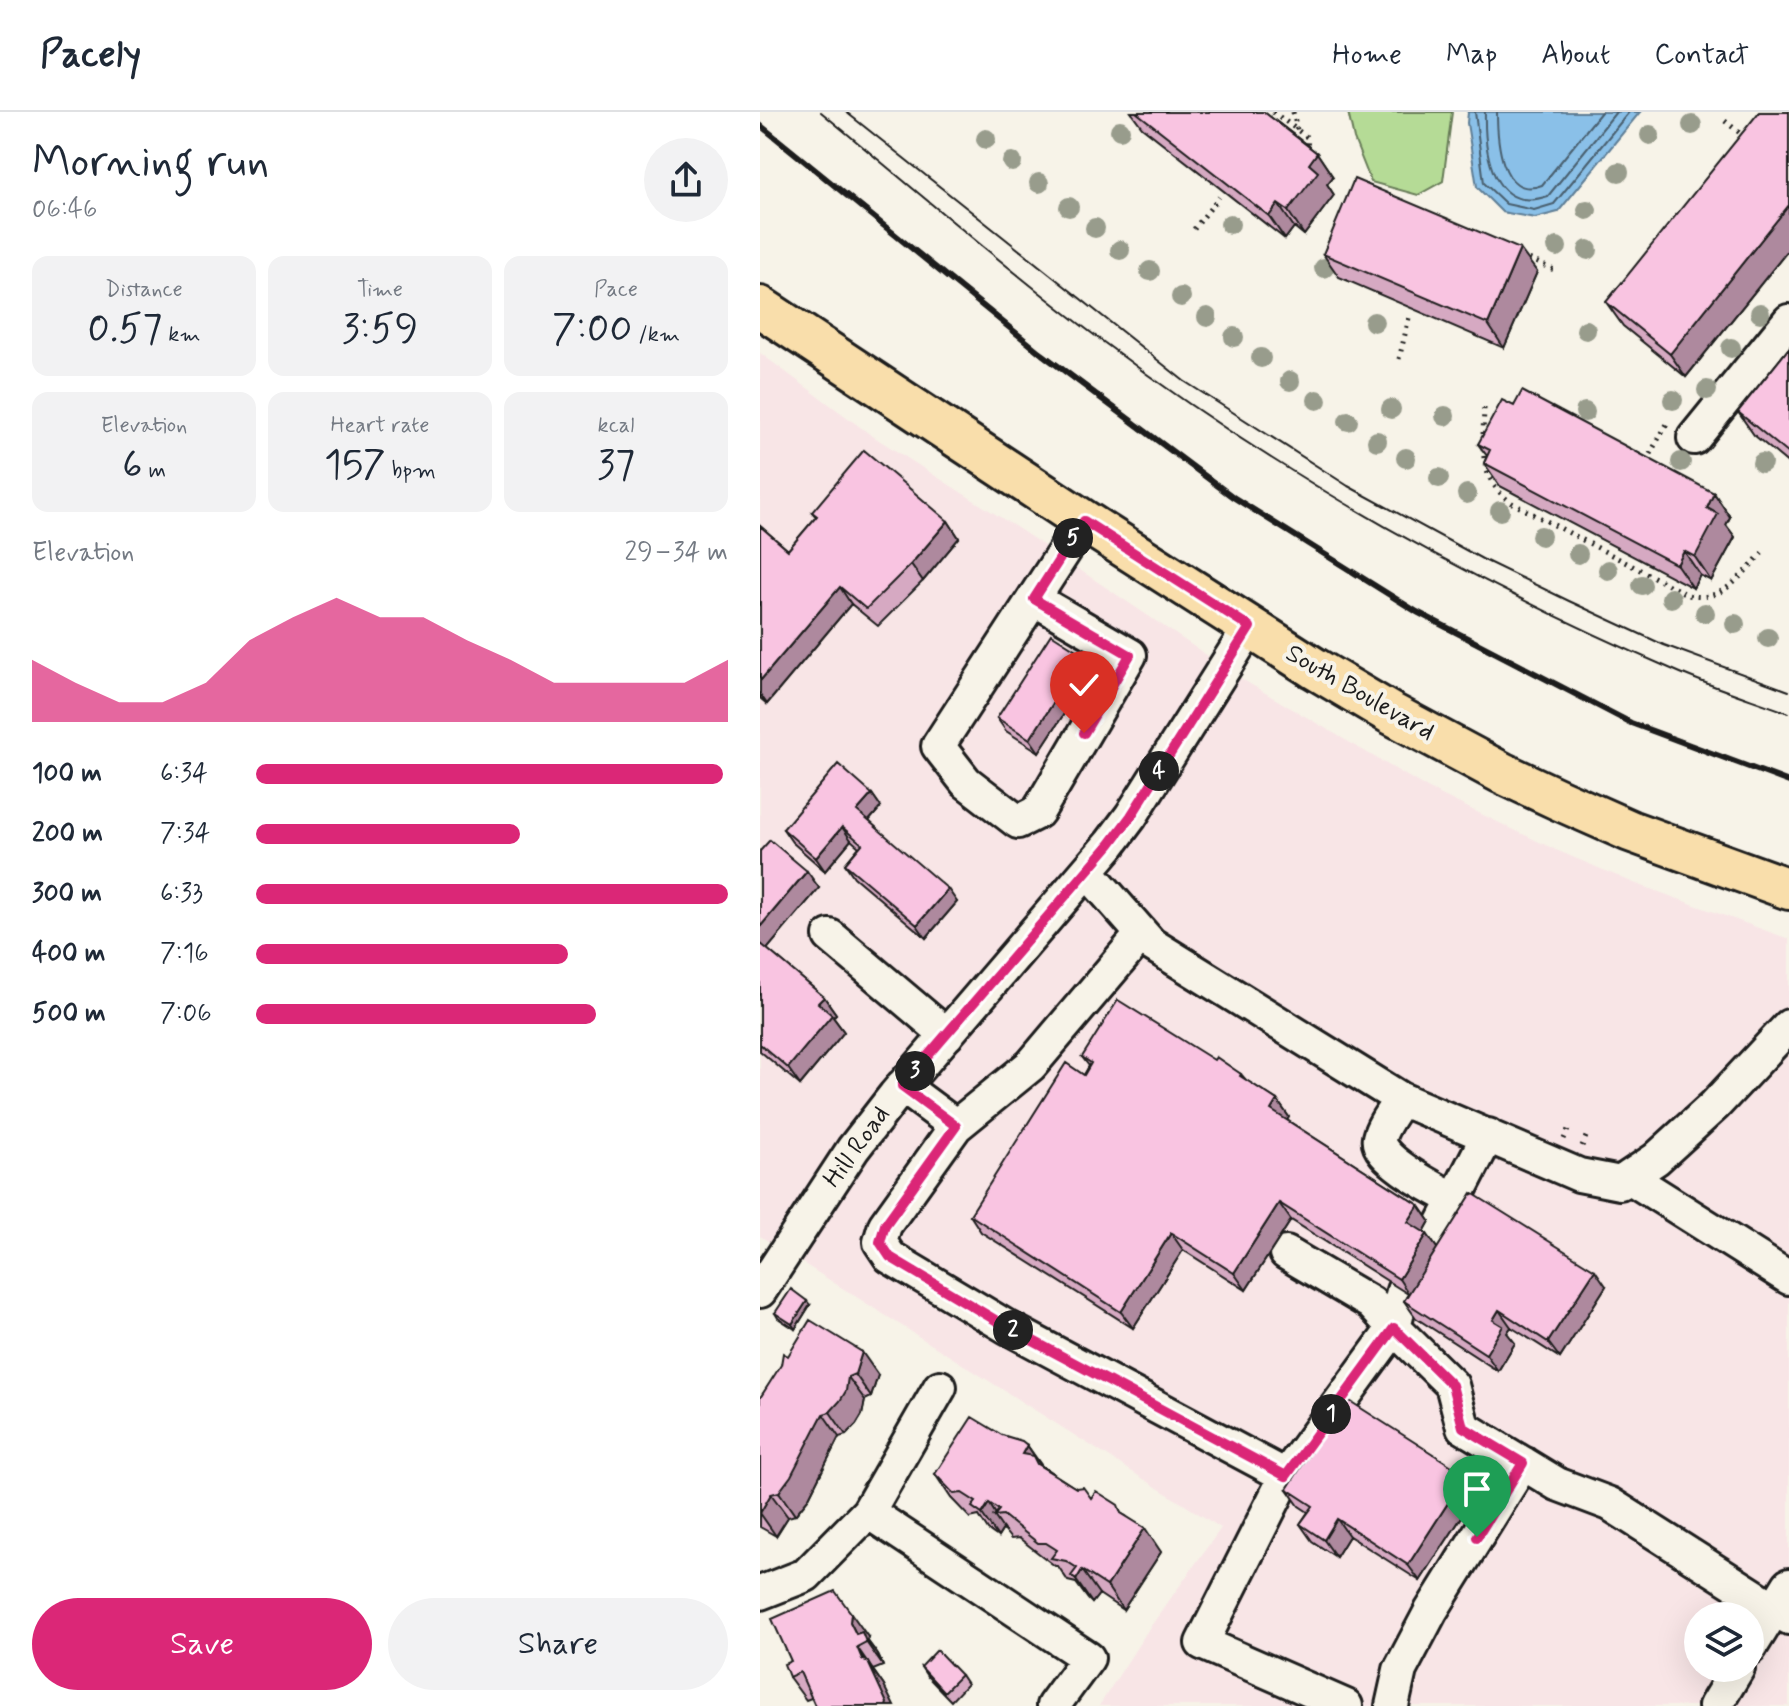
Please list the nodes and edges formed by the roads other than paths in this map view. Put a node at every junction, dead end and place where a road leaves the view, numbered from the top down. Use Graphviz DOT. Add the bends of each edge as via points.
graph roads {
  1 [pos="760,307"];
  2 [pos="1789,321"];
  3 [pos="1680,431"];
  4 [pos="1084,521"];
  5 [pos="1034,599"];
  6 [pos="1250,627"];
  7 [pos="1087,871"];
  8 [pos="1789,889"];
  9 [pos="1142,934"];
  10 [pos="830,936"];
  11 [pos="1789,1026"];
  12 [pos="947,1035"];
  13 [pos="902,1086"];
  14 [pos="1401,1099"];
  15 [pos="956,1126"];
  16 [pos="1488,1135"];
  17 [pos="1629,1177"];
  18 [pos="1456,1200"];
  19 [pos="1431,1246"];
  20 [pos="1286,1253"];
  21 [pos="1789,1278"];
  22 [pos="760,1290"];
  23 [pos="1403,1291"];
  24 [pos="1394,1328"];
  25 [pos="940,1387"];
  26 [pos="1523,1463"];
  27 [pos="1286,1476"];
  28 [pos="868,1512"];
  29 [pos="760,1593"];
  30 [pos="1784,1604"];
  31 [pos="1764,1630"];
  32 [pos="1730,1682"];
  33 [pos="1053,1706"];
  34 [pos="1346,1706"];
  35 [pos="1392,1706"];
  36 [pos="1715,1706"];
  1 -- 4 [label="main road, South Boulevard"];
  2 -- 3 [label="street"];
  4 -- 5 [label="street"];
  4 -- 6 [label="main road, South Boulevard"];
  5 -- 5 [label="street" via="938,746 966,782 1018,822 1038,812 1130,655"];
  6 -- 7 [label="street, Hill Road" via="1131,816"];
  6 -- 8 [label="main road, South Boulevard" via="1390,713 1502,773 1630,831"];
  7 -- 9 [label="street"];
  7 -- 12 [label="street, Hill Road"];
  9 -- 14 [label="street"];
  9 -- 15 [label="street" via="1031,1065"];
  10 -- 12 [label="street"];
  11 -- 17 [label="street" via="1715,1105"];
  12 -- 13 [label="street, Hill Road"];
  13 -- 15 [label="street"];
  13 -- 22 [label="street, Hill Road" via="853,1149"];
  14 -- 16 [label="street"];
  14 -- 18 [label="street" via="1379,1139 1380,1148 1388,1159"];
  15 -- 27 [label="street" via="885,1225 880,1242 890,1257 1007,1327"];
  16 -- 17 [label="street" via="1579,1175 1620,1183"];
  16 -- 18 [label="street"];
  17 -- 21 [label="street"];
  18 -- 19 [label="street"];
  20 -- 24 [label="street" via="1371,1303"];
  23 -- 24 [label="street"];
  24 -- 26 [label="street" via="1452,1385 1463,1427"];
  24 -- 27 [label="street"];
  25 -- 28 [label="street"];
  26 -- 30 [label="street" via="1557,1484 1610,1504"];
  26 -- 35 [label="street" via="1425,1623 1400,1670"];
  27 -- 34 [label="street" via="1202,1643"];
  28 -- 29 [label="street" via="806,1575"];
  28 -- 33 [label="street" via="1088,1658"];
  30 -- 31 [label="street"];
  32 -- 36 [label="street"];
}
